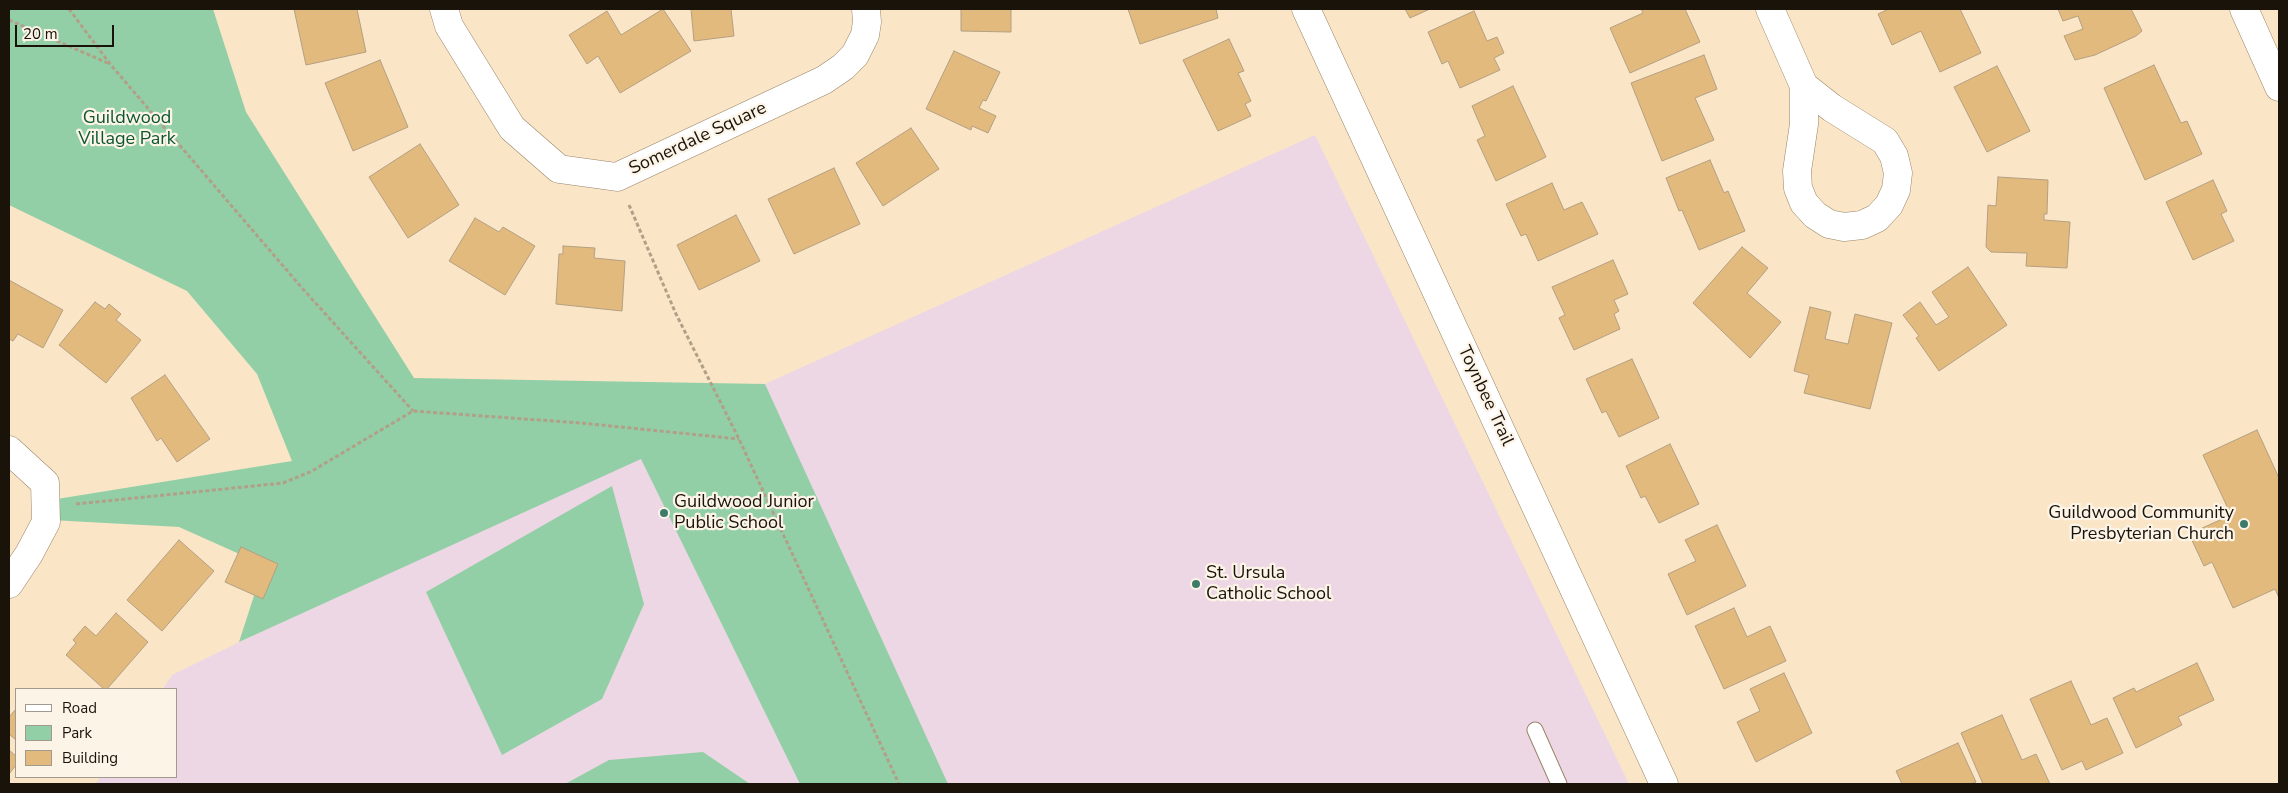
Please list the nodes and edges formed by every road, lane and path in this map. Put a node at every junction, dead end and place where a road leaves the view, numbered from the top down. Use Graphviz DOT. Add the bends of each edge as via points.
graph roads {
  1 [pos="69,9"];
  2 [pos="444,9"];
  3 [pos="866,9"];
  4 [pos="1306,9"];
  5 [pos="1770,9"];
  6 [pos="2244,9"];
  7 [pos="9,20"];
  8 [pos="110,64"];
  9 [pos="2277,76"];
  10 [pos="1804,86"];
  11 [pos="618,177"];
  12 [pos="413,411"];
  13 [pos="739,440"];
  14 [pos="9,450"];
  15 [pos="46,506"];
  16 [pos="9,584"];
  17 [pos="1535,730"];
  18 [pos="900,784"];
  19 [pos="1559,784"];
  20 [pos="1664,784"];
  1 -- 8 [label="path"];
  2 -- 11 [label="street, Somerdale Square" via="449,26 512,128 559,169"];
  3 -- 11 [label="street, Somerdale Square" via="867,22 855,55 824,80"];
  4 -- 20 [label="street, Toynbee Trail"];
  5 -- 10 [label="street"];
  6 -- 9 [label="street"];
  7 -- 8 [label="path"];
  8 -- 12 [label="path" via="302,288"];
  10 -- 10 [label="street" via="1804,124 1797,172 1798,188 1804,203 1829,224 1844,227 1862,225 1877,218 1889,206 1896,190 1898,173 1894,156 1885,141"];
  11 -- 13 [label="path" via="642,241"];
  12 -- 13 [label="path" via="581,423"];
  12 -- 15 [label="path" via="312,471 284,483"];
  13 -- 18 [label="path"];
  14 -- 15 [label="street" via="46,483"];
  15 -- 16 [label="street" via="46,522 30,554"];
  17 -- 19 [label="lane"];
}
